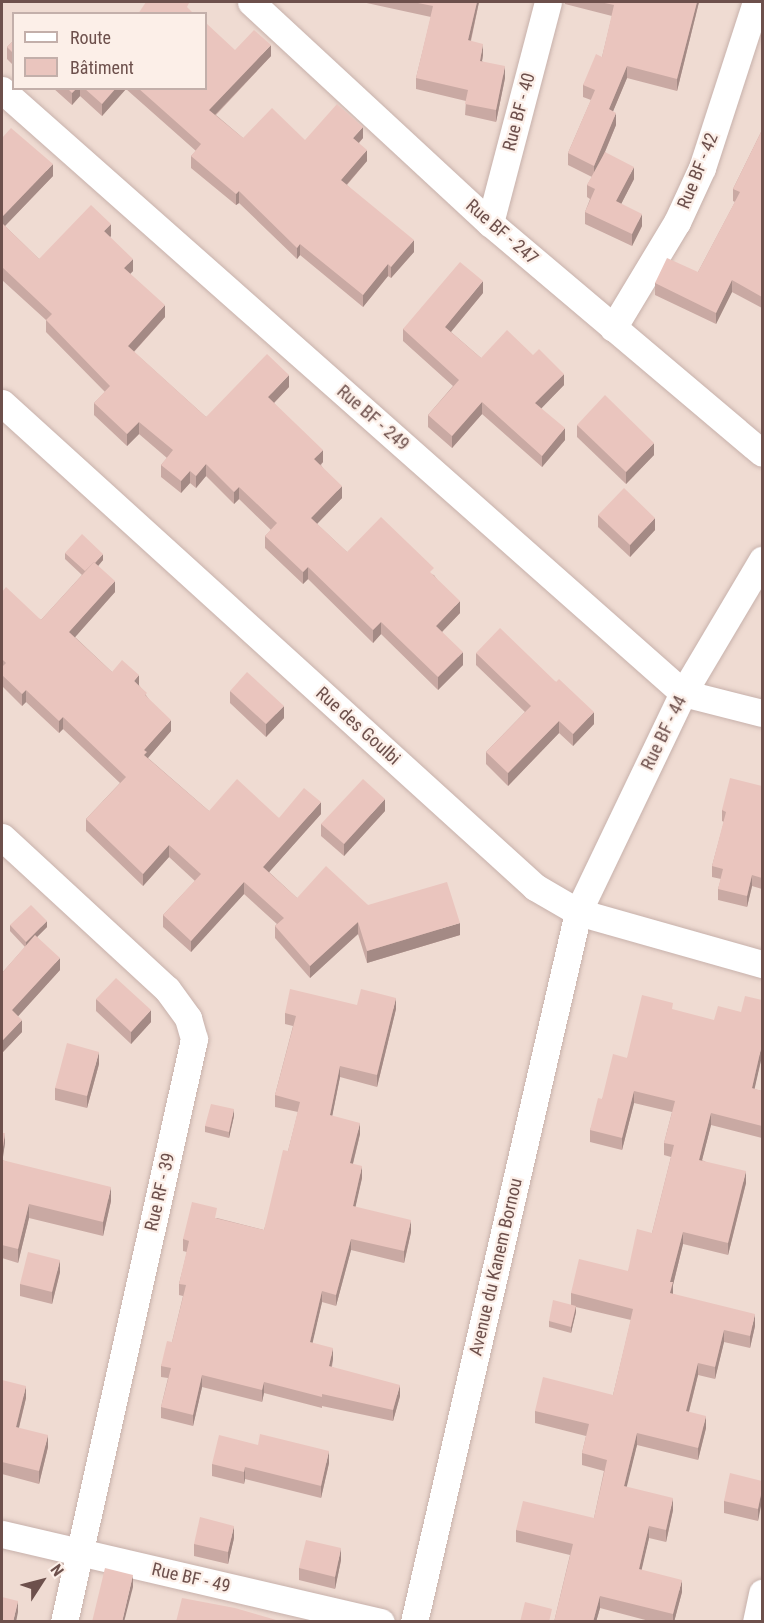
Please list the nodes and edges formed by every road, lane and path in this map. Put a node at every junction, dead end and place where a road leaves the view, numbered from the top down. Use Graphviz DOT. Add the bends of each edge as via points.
graph roads {
  1 [pos="251,2"];
  2 [pos="548,2"];
  3 [pos="756,2"];
  4 [pos="2,90"];
  5 [pos="490,223"];
  6 [pos="613,328"];
  7 [pos="2,403"];
  8 [pos="762,453"];
  9 [pos="762,560"];
  10 [pos="683,693"];
  11 [pos="762,713"];
  12 [pos="2,837"];
  13 [pos="578,912"];
  14 [pos="762,964"];
  15 [pos="2,1534"];
  16 [pos="79,1552"];
  17 [pos="762,1593"];
  18 [pos="64,1622"];
  19 [pos="381,1622"];
  20 [pos="414,1622"];
  21 [pos="756,1622"];
  1 -- 5 [label="street, Rue BF - 247"];
  2 -- 5 [label="street, Rue BF - 40"];
  3 -- 6 [label="street, Rue BF - 42" via="702,168 676,222"];
  4 -- 10 [label="street, Rue BF - 249"];
  5 -- 6 [label="street, Rue BF - 247"];
  6 -- 8 [label="street, Rue BF - 247"];
  7 -- 13 [label="street, Rue des Goulbi" via="535,887"];
  9 -- 10 [label="street, Rue BF - 44"];
  10 -- 11 [label="street, Rue BF - 249"];
  10 -- 13 [label="street, Rue BF - 44"];
  12 -- 16 [label="street, Rue RF - 39" via="167,989 188,1018 194,1039"];
  13 -- 14 [label="street, Rue des Goulbi"];
  13 -- 20 [label="street, Avenue du Kanem Bornou"];
  15 -- 16 [label="street, Rue BF - 49"];
  16 -- 18 [label="street, Rue RF - 39"];
  16 -- 19 [label="street, Rue BF - 49"];
  17 -- 21 [label="street"];
}
